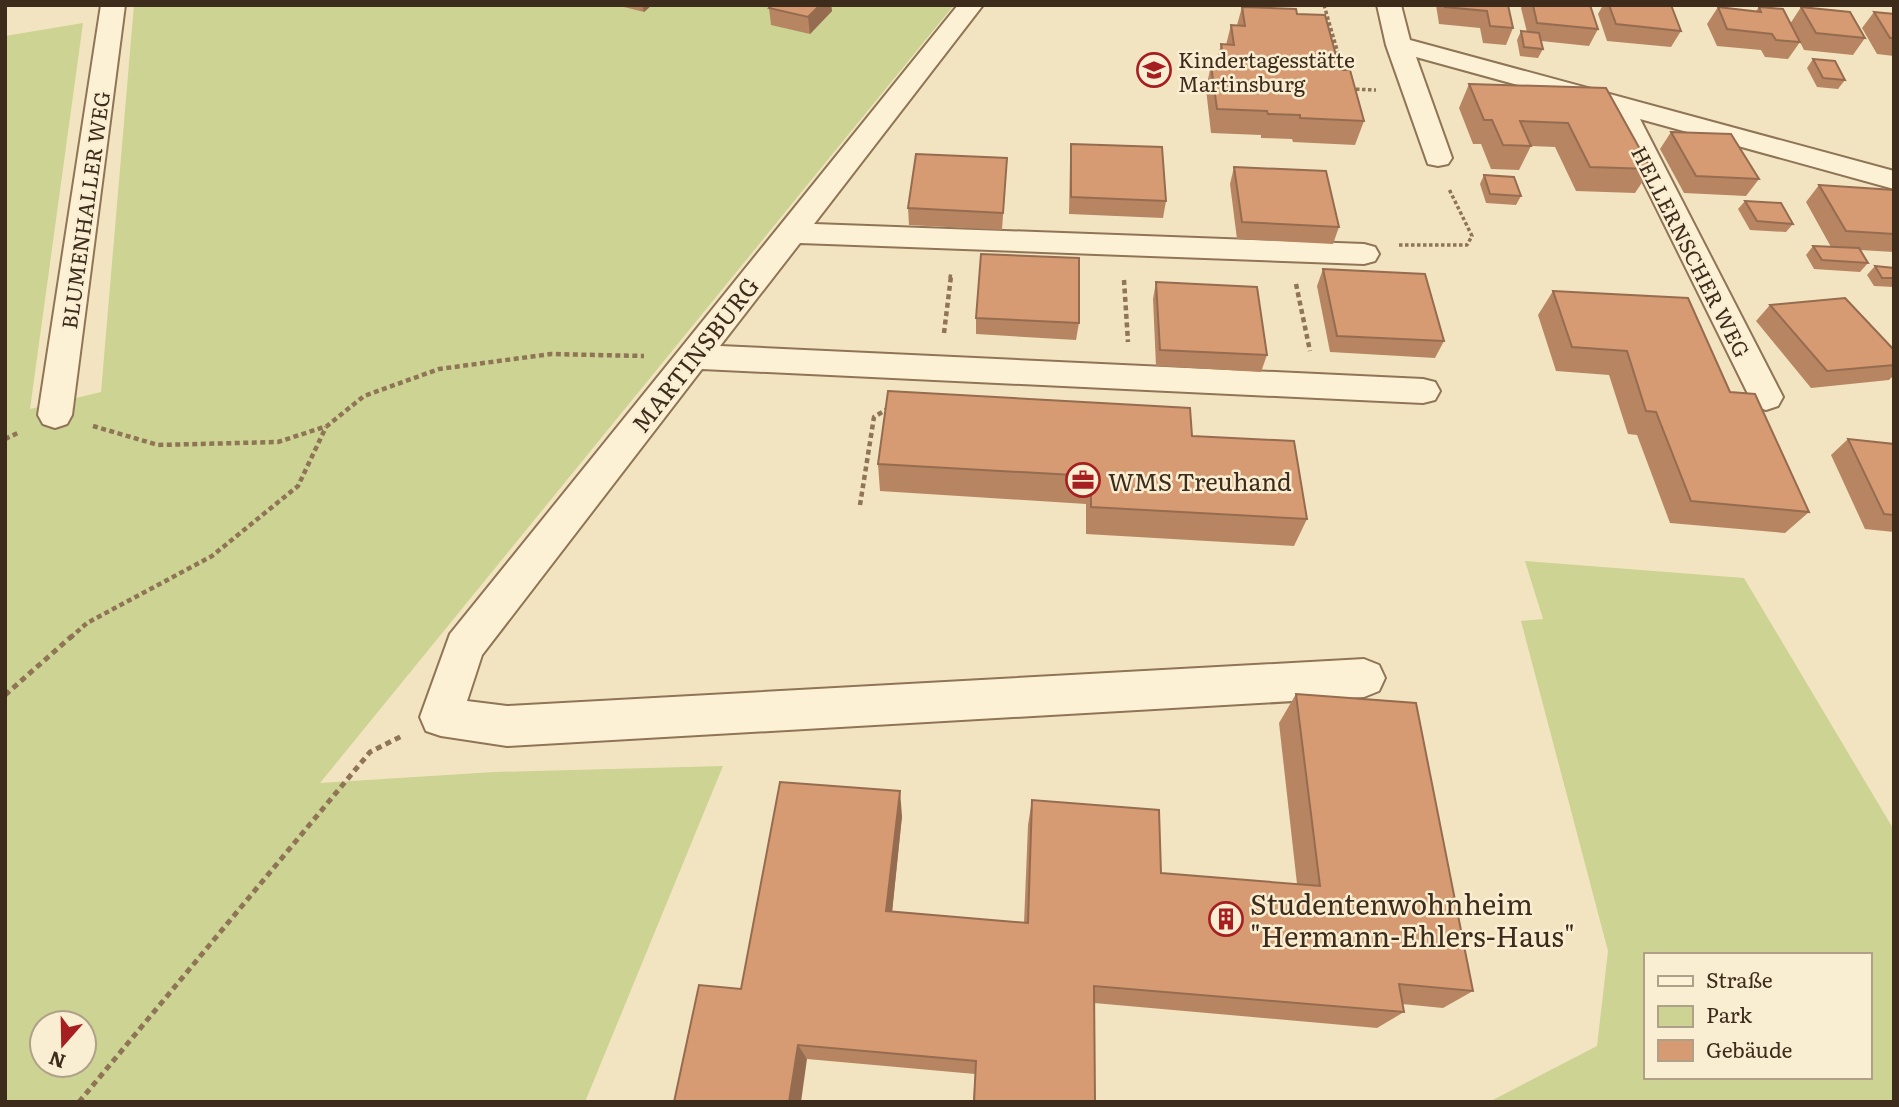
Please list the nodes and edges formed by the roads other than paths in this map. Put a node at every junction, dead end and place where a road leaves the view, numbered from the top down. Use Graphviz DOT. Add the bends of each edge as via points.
graph roads {
  1 [pos="113,5"];
  2 [pos="971,5"];
  3 [pos="1389,5"];
  4 [pos="1399,45"];
  5 [pos="1619,105"];
  6 [pos="1438,158"];
  7 [pos="1894,180"];
  8 [pos="789,233"];
  9 [pos="1378,250"];
  10 [pos="692,357"];
  11 [pos="1423,391"];
  12 [pos="1766,397"];
  13 [pos="55,415"];
  14 [pos="1364,678"];
  1 -- 13 [label="street, BLUMENHALLER WEG"];
  2 -- 8 [label="street, MARTINSBURG"];
  3 -- 4 [label="street"];
  4 -- 5 [label="street, HELLERNSCHER WEG"];
  4 -- 6 [label="street"];
  5 -- 7 [label="street, HELLERNSCHER WEG"];
  5 -- 12 [label="street, HELLERNSCHER WEG"];
  8 -- 9 [label="street" via="1290,251"];
  8 -- 10 [label="street, MARTINSBURG"];
  10 -- 11 [label="street"];
  10 -- 14 [label="street, MARTINSBURG" via="464,646 441,717 507,726"];
}
